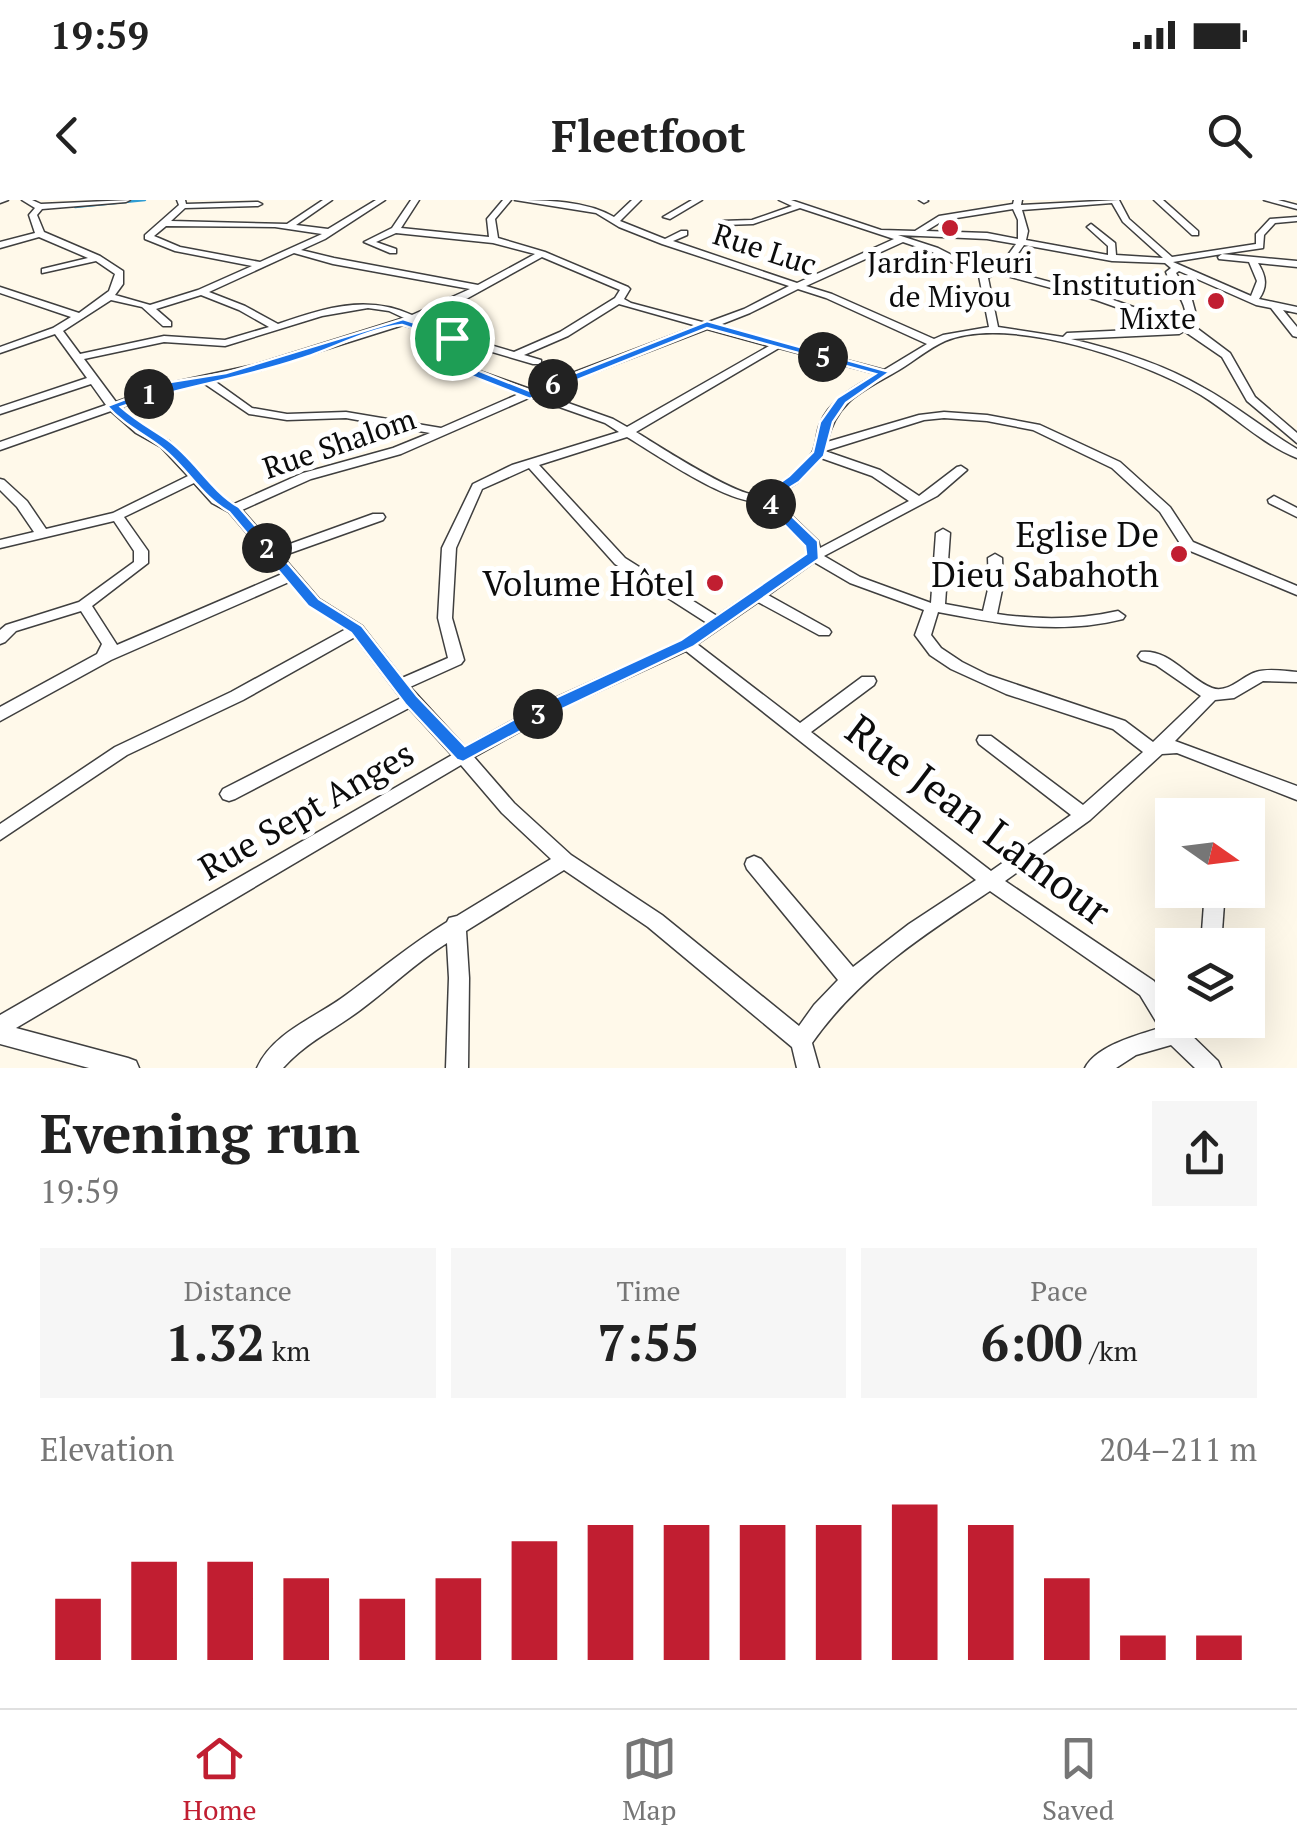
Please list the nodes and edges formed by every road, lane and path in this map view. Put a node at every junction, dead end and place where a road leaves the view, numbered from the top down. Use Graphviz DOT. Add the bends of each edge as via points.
graph roads {
  1 [pos="26,200"];
  2 [pos="126,200"];
  3 [pos="328,200"];
  4 [pos="380,200"];
  5 [pos="415,200"];
  6 [pos="507,200"];
  7 [pos="519,200"];
  8 [pos="637,200"];
  9 [pos="698,200"];
  10 [pos="783,200"];
  11 [pos="1158,200"];
  12 [pos="1268,200"];
  13 [pos="1116,201"];
  14 [pos="182,203"];
  15 [pos="258,204"];
  16 [pos="801,205"];
  17 [pos="1017,205"];
  18 [pos="1297,206"];
  19 [pos="40,207"];
  20 [pos="666,217"];
  21 [pos="1297,219"];
  22 [pos="1273,221"];
  23 [pos="615,222"];
  24 [pos="165,223"];
  25 [pos="726,223"];
  26 [pos="288,227"];
  27 [pos="1091,227"];
  28 [pos="1297,227"];
  29 [pos="395,230"];
  30 [pos="329,232"];
  31 [pos="882,232"];
  32 [pos="918,232"];
  33 [pos="684,233"];
  34 [pos="1195,233"];
  35 [pos="40,234"];
  36 [pos="902,239"];
  37 [pos="494,240"];
  38 [pos="1022,241"];
  39 [pos="665,242"];
  40 [pos="0,246"];
  41 [pos="292,250"];
  42 [pos="393,251"];
  43 [pos="542,254"];
  44 [pos="1208,254"];
  45 [pos="97,258"];
  46 [pos="1112,258"];
  47 [pos="1253,262"];
  48 [pos="1170,263"];
  49 [pos="1279,263"];
  50 [pos="258,264"];
  51 [pos="1297,264"];
  52 [pos="997,270"];
  53 [pos="45,271"];
  54 [pos="1297,272"];
  55 [pos="984,275"];
  56 [pos="800,285"];
  57 [pos="478,288"];
  58 [pos="201,292"];
  59 [pos="3,293"];
  60 [pos="111,297"];
  61 [pos="619,300"];
  62 [pos="1254,300"];
  63 [pos="150,308"];
  64 [pos="1276,308"];
  65 [pos="1297,310"];
  66 [pos="76,315"];
  67 [pos="408,320"];
  68 [pos="167,324"];
  69 [pos="707,324"];
  70 [pos="1181,326"];
  71 [pos="276,327"];
  72 [pos="994,329"];
  73 [pos="58,330"];
  74 [pos="1297,334"];
  75 [pos="452,338"];
  76 [pos="1063,338"];
  77 [pos="934,343"];
  78 [pos="776,346"];
  79 [pos="0,350"];
  80 [pos="515,355"];
  81 [pos="80,357"];
  82 [pos="537,362"];
  83 [pos="884,372"];
  84 [pos="92,380"];
  85 [pos="207,380"];
  86 [pos="530,395"];
  87 [pos="113,406"];
  88 [pos="0,411"];
  89 [pos="628,430"];
  90 [pos="445,432"];
  91 [pos="1295,435"];
  92 [pos="0,446"];
  93 [pos="820,450"];
  94 [pos="1297,454"];
  95 [pos="532,464"];
  96 [pos="961,470"];
  97 [pos="196,478"];
  98 [pos="0,483"];
  99 [pos="765,498"];
  100 [pos="918,500"];
  101 [pos="1274,500"];
  102 [pos="234,510"];
  103 [pos="1297,513"];
  104 [pos="117,516"];
  105 [pos="378,517"];
  106 [pos="943,533"];
  107 [pos="43,536"];
  108 [pos="0,544"];
  109 [pos="272,555"];
  110 [pos="814,556"];
  111 [pos="996,558"];
  112 [pos="290,576"];
  113 [pos="1297,591"];
  114 [pos="757,595"];
  115 [pos="84,605"];
  116 [pos="935,607"];
  117 [pos="1118,616"];
  118 [pos="989,618"];
  119 [pos="716,623"];
  120 [pos="357,629"];
  121 [pos="824,632"];
  122 [pos="0,639"];
  123 [pos="687,644"];
  124 [pos="104,656"];
  125 [pos="1146,656"];
  126 [pos="1297,677"];
  127 [pos="868,680"];
  128 [pos="406,692"];
  129 [pos="1211,694"];
  130 [pos="0,715"];
  131 [pos="801,732"];
  132 [pos="985,740"];
  133 [pos="1164,746"];
  134 [pos="463,756"];
  135 [pos="1294,786"];
  136 [pos="228,794"];
  137 [pos="1084,815"];
  138 [pos="0,832"];
  139 [pos="564,860"];
  140 [pos="754,864"];
  141 [pos="992,882"];
  142 [pos="456,924"];
  143 [pos="851,980"];
  144 [pos="1155,998"];
  145 [pos="0,1026"];
  146 [pos="0,1034"];
  147 [pos="1155,1037"];
  148 [pos="1187,1038"];
  149 [pos="802,1041"];
  150 [pos="128,1068"];
  151 [pos="268,1068"];
  152 [pos="457,1068"];
  153 [pos="808,1068"];
  154 [pos="1096,1068"];
  155 [pos="1210,1068"];
  1 -- 19 [label="street"];
  2 -- 19 [label="street"];
  3 -- 26 [label="street"];
  4 -- 30 [label="street"];
  5 -- 29 [label="street"];
  6 -- 37 [label="street" via="490,220"];
  7 -- 23 [label="street, Rue Luc" via="598,211"];
  8 -- 23 [label="street"];
  9 -- 20 [label="street"];
  10 -- 16 [label="street"];
  11 -- 34 [label="street"];
  12 -- 18 [label="street"];
  13 -- 17 [label="street"];
  13 -- 48 [label="street"];
  14 -- 15 [label="street"];
  14 -- 24 [label="street"];
  16 -- 25 [label="street" via="753,222"];
  16 -- 31 [label="street"];
  17 -- 32 [label="street" via="942,218"];
  17 -- 38 [label="street" via="1026,223"];
  19 -- 35 [label="street" via="33,215"];
  21 -- 22 [label="street"];
  22 -- 28 [label="street"];
  22 -- 44 [label="street" via="1260,234 1260,246"];
  23 -- 39 [label="street, Rue Luc"];
  24 -- 26 [label="street"];
  24 -- 50 [label="street" via="148,238"];
  26 -- 30 [label="street"];
  27 -- 46 [label="street" via="1112,245"];
  29 -- 37 [label="street"];
  29 -- 42 [label="street" via="368,242"];
  30 -- 41 [label="street"];
  31 -- 32 [label="street"];
  31 -- 36 [label="street"];
  32 -- 38 [label="street"];
  33 -- 39 [label="street"];
  35 -- 40 [label="street"];
  35 -- 45 [label="street"];
  36 -- 55 [label="street"];
  36 -- 56 [label="street, Rue Shalom"];
  37 -- 43 [label="street"];
  38 -- 46 [label="street"];
  38 -- 52 [label="street"];
  39 -- 56 [label="street, Rue Luc"];
  41 -- 50 [label="street"];
  41 -- 57 [label="street"];
  43 -- 57 [label="street"];
  43 -- 61 [label="street" via="625,289"];
  44 -- 47 [label="street"];
  44 -- 48 [label="street"];
  45 -- 53 [label="street"];
  45 -- 60 [label="street" via="120,273"];
  46 -- 48 [label="street"];
  47 -- 49 [label="street"];
  47 -- 62 [label="street" via="1262,280"];
  48 -- 62 [label="street"];
  48 -- 70 [label="street" via="1188,296 1190,311"];
  49 -- 51 [label="street"];
  49 -- 54 [label="street"];
  50 -- 58 [label="street"];
  52 -- 55 [label="street"];
  52 -- 70 [label="street"];
  55 -- 72 [label="street"];
  56 -- 69 [label="street, Rue Shalom"];
  56 -- 77 [label="street, Rue Luc"];
  57 -- 67 [label="street"];
  58 -- 63 [label="street"];
  58 -- 71 [label="street"];
  59 -- 66 [label="street"];
  60 -- 63 [label="street"];
  60 -- 66 [label="street"];
  61 -- 69 [label="street"];
  61 -- 80 [label="street"];
  62 -- 64 [label="street"];
  63 -- 68 [label="street"];
  64 -- 65 [label="street"];
  64 -- 74 [label="street"];
  66 -- 73 [label="street"];
  67 -- 71 [label="street" via="391,309 365,307 315,313"];
  67 -- 75 [label="street"];
  67 -- 85 [label="street"];
  69 -- 78 [label="street"];
  69 -- 86 [label="street, Rue Shalom"];
  70 -- 76 [label="street" via="1169,333"];
  70 -- 91 [label="street" via="1226,356 1251,399"];
  71 -- 81 [label="street" via="220,344 166,338"];
  72 -- 76 [label="street"];
  72 -- 77 [label="street"];
  73 -- 79 [label="street"];
  73 -- 81 [label="street, Rue Sept Anges"];
  75 -- 80 [label="street"];
  75 -- 86 [label="street" via="434,353"];
  76 -- 94 [label="street" via="1178,379"];
  77 -- 83 [label="street"];
  78 -- 83 [label="street"];
  78 -- 89 [label="street"];
  80 -- 82 [label="street"];
  81 -- 84 [label="street, Rue Sept Anges"];
  83 -- 93 [label="street" via="841,400 826,422"];
  84 -- 87 [label="street, Rue Sept Anges"];
  84 -- 88 [label="street"];
  85 -- 87 [label="street"];
  85 -- 90 [label="street" via="248,410 287,417 331,413"];
  86 -- 89 [label="street"];
  86 -- 90 [label="street, Rue Shalom"];
  87 -- 92 [label="street"];
  87 -- 97 [label="street, Rue Sept Anges" via="165,444"];
  89 -- 95 [label="street"];
  89 -- 99 [label="street" via="703,477 750,499"];
  90 -- 102 [label="street, Rue Shalom" via="308,476"];
  93 -- 99 [label="street"];
  93 -- 100 [label="street"];
  93 -- 113 [label="street" via="923,417 1036,427 1116,465 1165,510 1188,545"];
  95 -- 119 [label="street" via="620,561"];
  95 -- 128 [label="street" via="477,487 449,548 445,618 456,660"];
  96 -- 100 [label="street"];
  97 -- 102 [label="street, Rue Sept Anges"];
  97 -- 104 [label="street"];
  98 -- 107 [label="street"];
  99 -- 110 [label="street" via="813,544"];
  100 -- 110 [label="street"];
  101 -- 103 [label="street"];
  102 -- 109 [label="street, Rue Sept Anges"];
  104 -- 107 [label="street"];
  104 -- 115 [label="street" via="141,551 141,563"];
  105 -- 109 [label="street"];
  106 -- 116 [label="street"];
  107 -- 108 [label="street"];
  109 -- 112 [label="street, Rue Sept Anges"];
  110 -- 114 [label="street"];
  110 -- 116 [label="street" via="864,584"];
  111 -- 118 [label="street"];
  112 -- 120 [label="street, Rue Sept Anges" via="314,602"];
  112 -- 124 [label="street"];
  114 -- 119 [label="street"];
  114 -- 121 [label="street"];
  115 -- 122 [label="street" via="11,628"];
  115 -- 124 [label="street" via="110,644"];
  116 -- 118 [label="street"];
  116 -- 133 [label="street" via="923,636 938,655 1004,688 1125,727 1150,748"];
  117 -- 118 [label="street" via="1060,623"];
  119 -- 123 [label="street"];
  120 -- 128 [label="street, Rue Sept Anges"];
  120 -- 138 [label="street" via="121,751"];
  123 -- 131 [label="street, Rue Jean Lamour"];
  123 -- 134 [label="street"];
  124 -- 130 [label="street"];
  125 -- 129 [label="street"];
  126 -- 129 [label="street" via="1260,676 1228,694"];
  127 -- 131 [label="street"];
  128 -- 134 [label="street, Rue Sept Anges"];
  128 -- 136 [label="street"];
  129 -- 133 [label="street"];
  131 -- 141 [label="street, Rue Jean Lamour"];
  132 -- 137 [label="street"];
  133 -- 135 [label="street"];
  133 -- 137 [label="street"];
  134 -- 139 [label="street"];
  134 -- 145 [label="street, Rue Sept Anges"];
  137 -- 141 [label="street"];
  139 -- 142 [label="street"];
  139 -- 149 [label="street" via="655,921"];
  140 -- 143 [label="street"];
  141 -- 143 [label="street"];
  141 -- 144 [label="street, Rue Jean Lamour"];
  142 -- 151 [label="street" via="292,1042"];
  142 -- 152 [label="street"];
  143 -- 149 [label="street"];
  146 -- 150 [label="street"];
  147 -- 154 [label="street"];
  148 -- 155 [label="street, Rue Jean Lamour"];
  149 -- 153 [label="street"];
}
